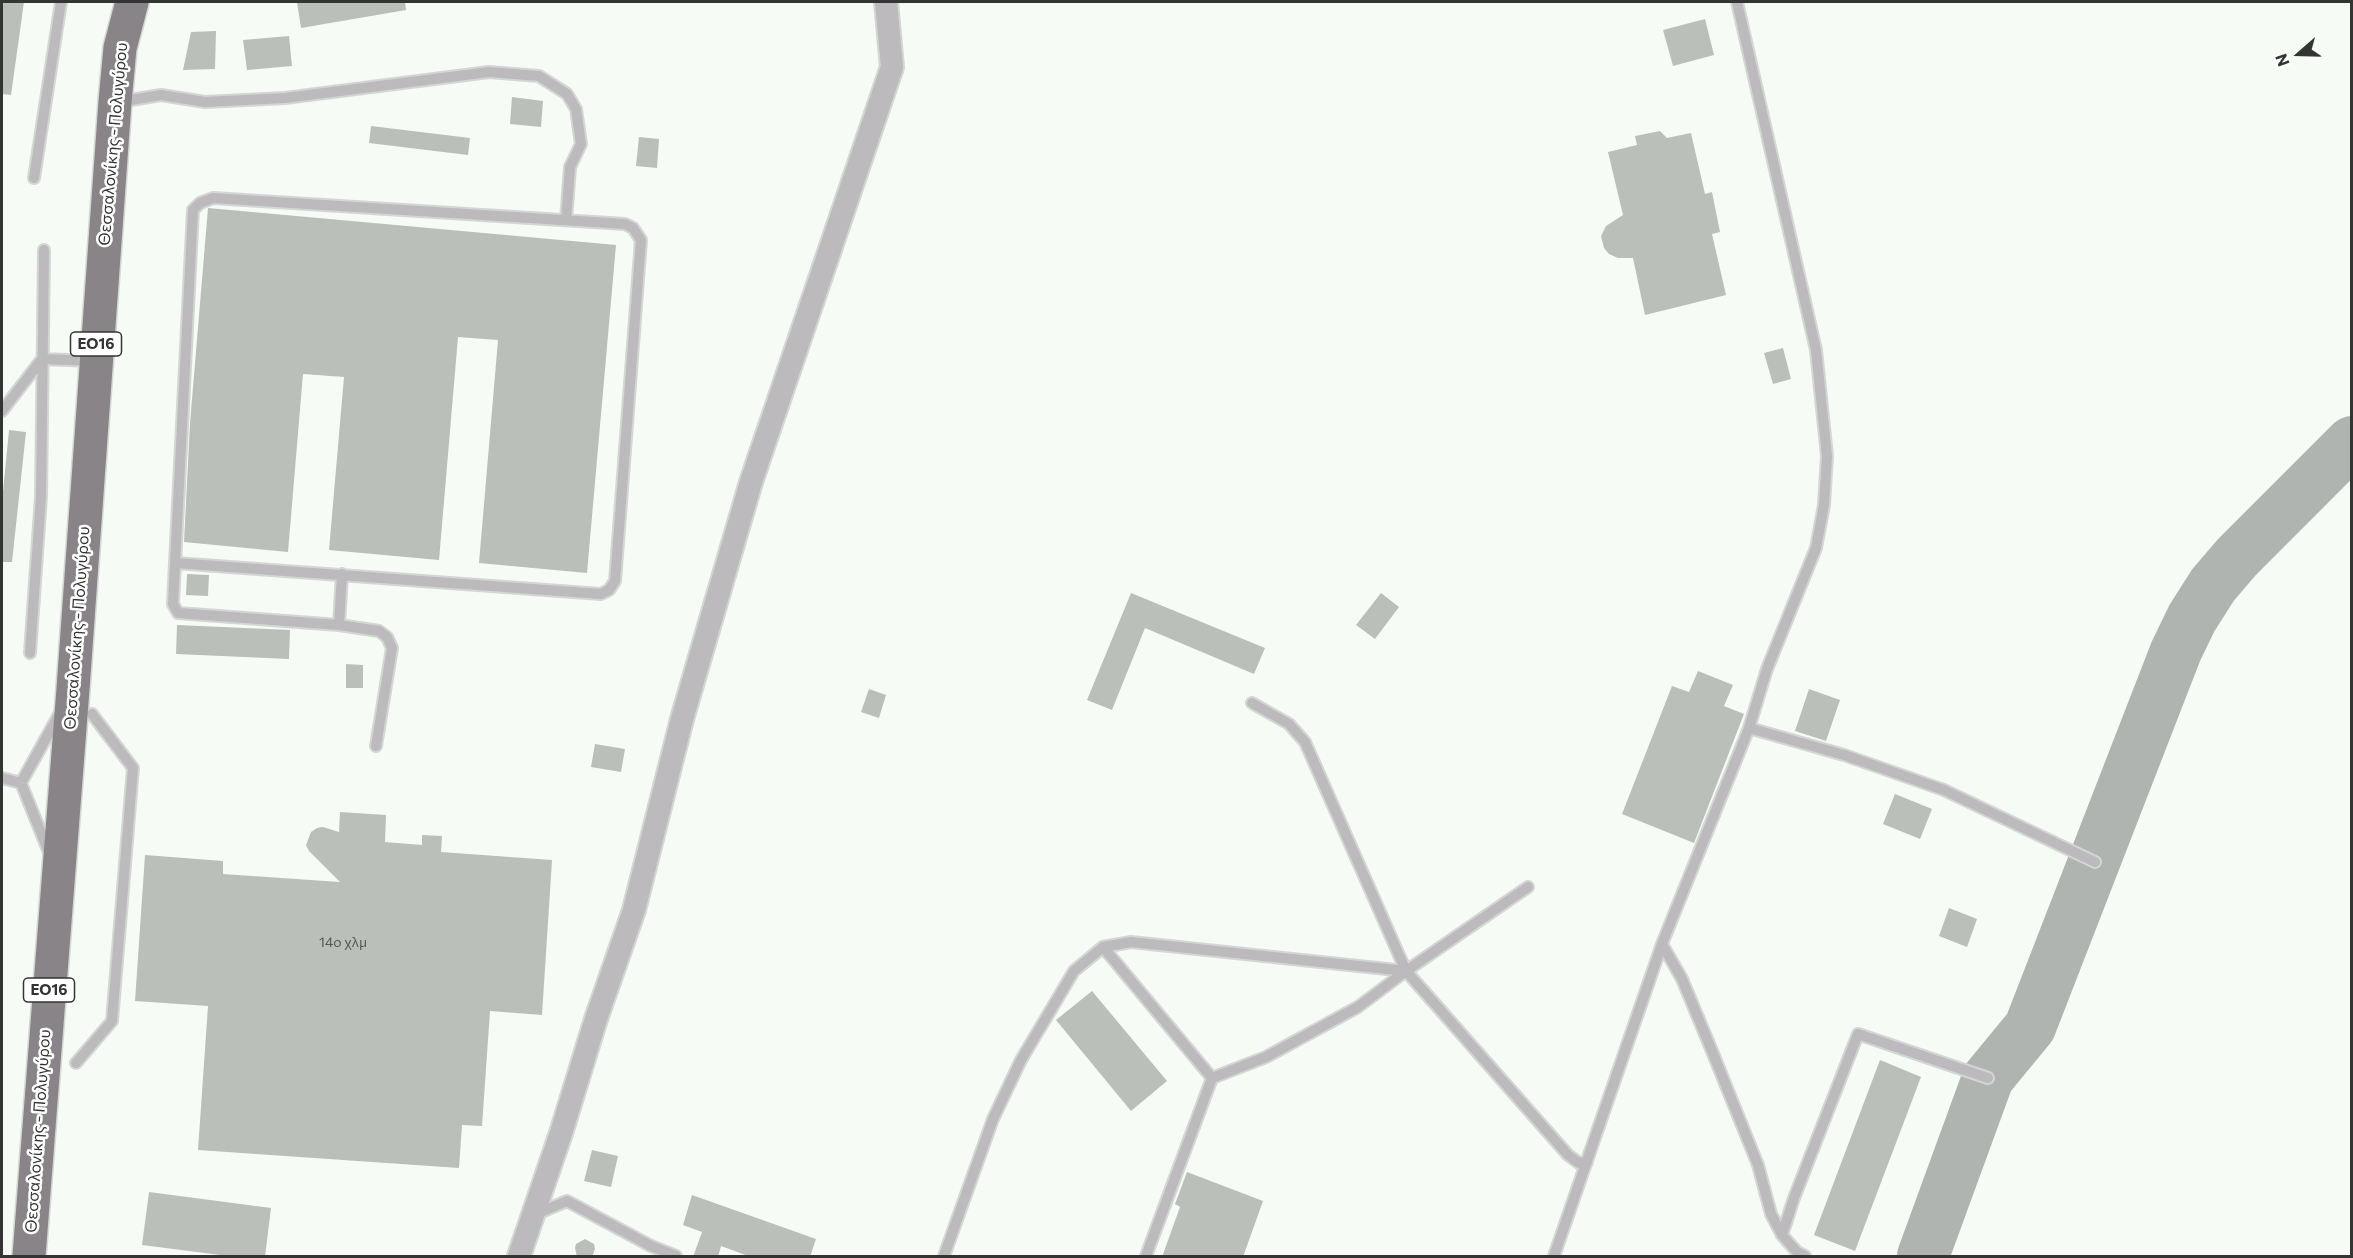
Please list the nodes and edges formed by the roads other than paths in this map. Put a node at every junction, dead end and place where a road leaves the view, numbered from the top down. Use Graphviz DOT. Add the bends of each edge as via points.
graph roads {
  1 [pos="61,2"];
  2 [pos="132,2"];
  3 [pos="886,2"];
  4 [pos="1737,2"];
  5 [pos="115,102"];
  6 [pos="34,178"];
  7 [pos="566,220"];
  8 [pos="44,250"];
  9 [pos="42,359"];
  10 [pos="95,361"];
  11 [pos="2,411"];
  12 [pos="175,563"];
  13 [pos="342,574"];
  14 [pos="339,625"];
  15 [pos="30,653"];
  16 [pos="82,702"];
  17 [pos="1252,703"];
  18 [pos="1749,728"];
  19 [pos="376,746"];
  20 [pos="2,776"];
  21 [pos="21,783"];
  22 [pos="2095,862"];
  23 [pos="58,874"];
  24 [pos="1528,887"];
  25 [pos="1662,944"];
  26 [pos="1103,947"];
  27 [pos="1406,971"];
  28 [pos="76,1063"];
  29 [pos="1212,1078"];
  30 [pos="1988,1078"];
  31 [pos="1587,1162"];
  32 [pos="533,1215"];
  33 [pos="1782,1235"];
  34 [pos="29,1257"];
  35 [pos="519,1257"];
  36 [pos="676,1257"];
  37 [pos="944,1257"];
  38 [pos="1146,1257"];
  39 [pos="1554,1257"];
  40 [pos="1805,1257"];
  1 -- 6 [label="lane"];
  2 -- 5 [label="main road, Θεσσαλονίκης - Πολυγύρου / ΕΟ16" via="120,48"];
  3 -- 32 [label="street" via="892,67 751,482 682,719 634,910"];
  4 -- 18 [label="lane" via="1816,350 1827,456 1816,548 1767,669"];
  5 -- 7 [label="lane" via="161,95 205,102 285,98 489,72 539,76 567,94 576,110 580,144 570,167"];
  5 -- 10 [label="main road, Θεσσαλονίκης - Πολυγύρου / ΕΟ16"];
  7 -- 12 [label="lane" via="213,198 200,203 193,210"];
  7 -- 13 [label="lane" via="625,224 641,240 615,581 601,594"];
  8 -- 9 [label="lane"];
  9 -- 10 [label="lane"];
  9 -- 11 [label="lane"];
  9 -- 15 [label="lane" via="41,497"];
  10 -- 16 [label="main road, Θεσσαλονίκης - Πολυγύρου / ΕΟ16"];
  12 -- 13 [label="lane"];
  12 -- 14 [label="lane" via="173,604 178,613"];
  13 -- 14 [label="lane"];
  14 -- 19 [label="lane" via="379,631 392,648"];
  16 -- 21 [label="lane"];
  16 -- 23 [label="main road, Θεσσαλονίκης - Πολυγύρου / ΕΟ16"];
  16 -- 28 [label="lane" via="133,768 112,1021"];
  17 -- 27 [label="lane" via="1289,724 1305,742"];
  18 -- 22 [label="lane" via="1844,755 1944,790"];
  18 -- 25 [label="lane"];
  20 -- 21 [label="lane"];
  21 -- 23 [label="lane"];
  23 -- 34 [label="main road, Θεσσαλονίκης - Πολυγύρου / ΕΟ16"];
  24 -- 27 [label="lane"];
  25 -- 31 [label="lane"];
  25 -- 33 [label="lane" via="1682,979 1712,1051"];
  26 -- 27 [label="lane" via="1131,942"];
  26 -- 29 [label="lane"];
  26 -- 37 [label="lane" via="1074,972 1021,1060 993,1119"];
  27 -- 29 [label="lane" via="1358,1007 1266,1057"];
  27 -- 31 [label="lane" via="1568,1155 1579,1163"];
  29 -- 38 [label="lane"];
  30 -- 33 [label="lane" via="1857,1034"];
  31 -- 39 [label="lane"];
  32 -- 35 [label="street"];
  32 -- 36 [label="lane" via="567,1201"];
  33 -- 40 [label="lane"];
}
